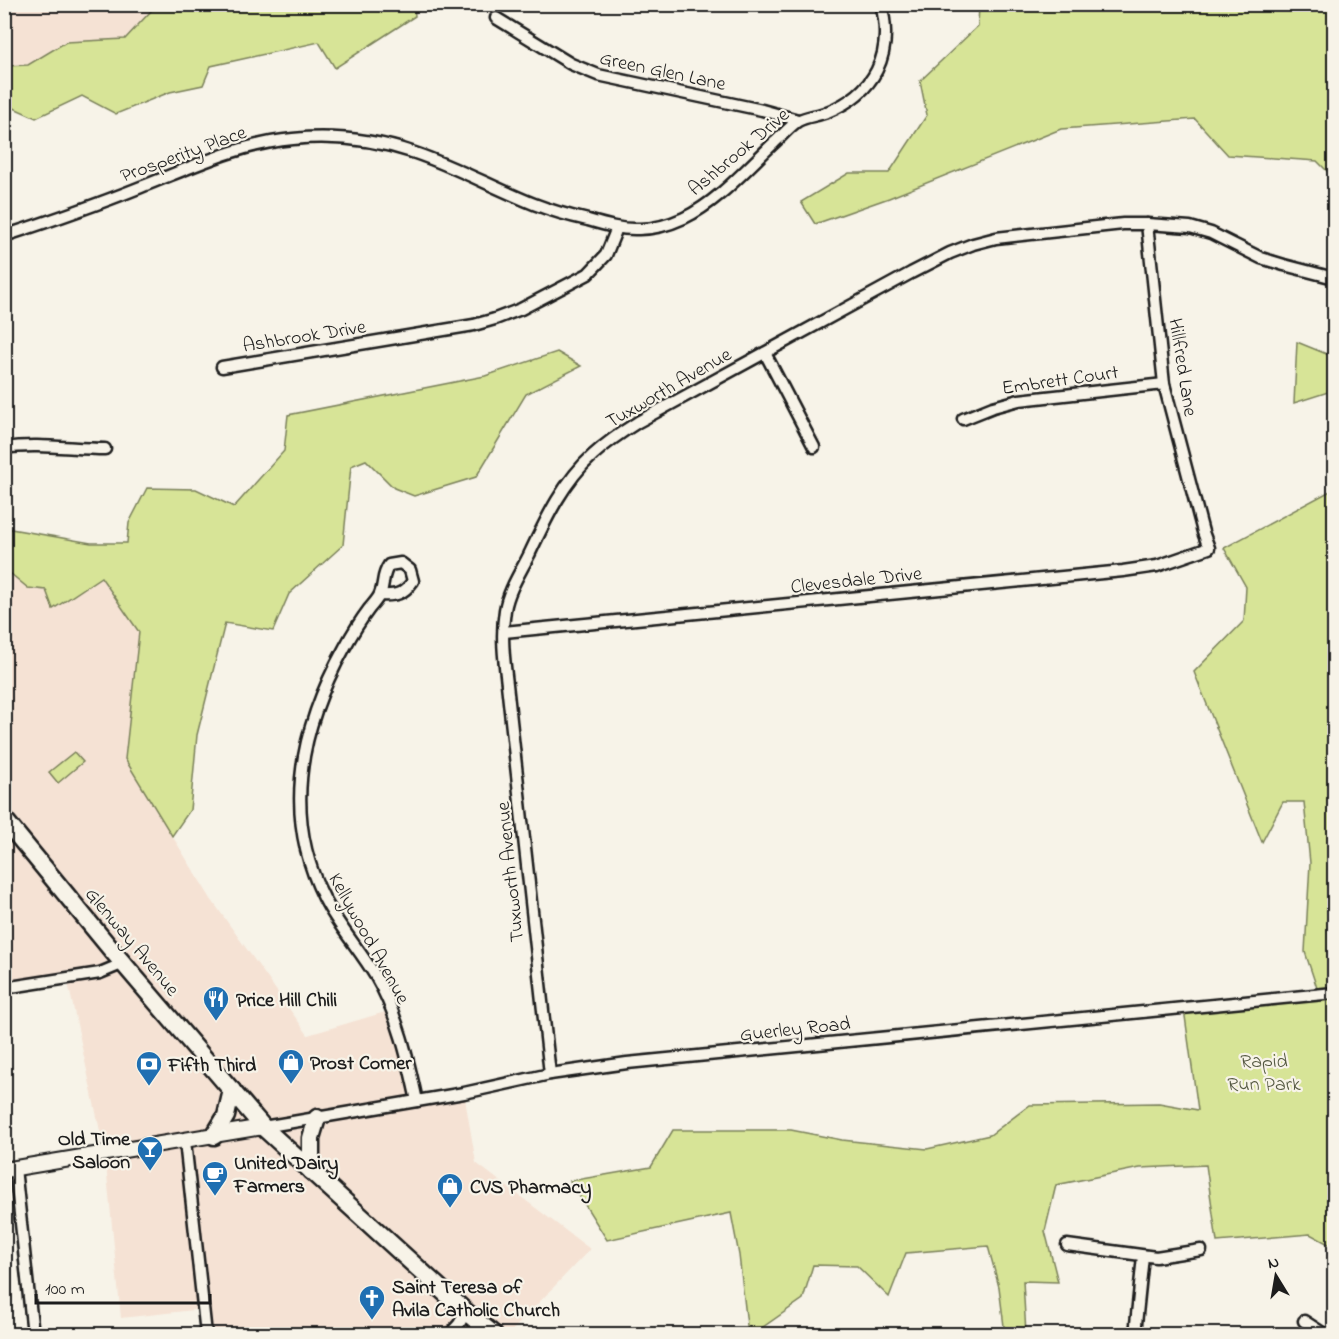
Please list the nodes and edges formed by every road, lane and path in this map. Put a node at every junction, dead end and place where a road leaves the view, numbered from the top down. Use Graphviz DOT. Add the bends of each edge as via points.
graph roads {
  1 [pos="881,4"];
  2 [pos="496,18"];
  3 [pos="798,120"];
  4 [pos="1147,224"];
  5 [pos="617,228"];
  6 [pos="4,236"];
  7 [pos="1335,278"];
  8 [pos="765,353"];
  9 [pos="222,367"];
  10 [pos="1164,384"];
  11 [pos="963,419"];
  12 [pos="814,447"];
  13 [pos="4,448"];
  14 [pos="105,449"];
  15 [pos="1209,548"];
  16 [pos="380,595"];
  17 [pos="504,632"];
  18 [pos="4,819"];
  19 [pos="124,963"];
  20 [pos="4,988"];
  21 [pos="1335,993"];
  22 [pos="550,1074"];
  23 [pos="232,1090"];
  24 [pos="417,1101"];
  25 [pos="317,1118"];
  26 [pos="263,1127"];
  27 [pos="214,1136"];
  28 [pos="185,1141"];
  29 [pos="10,1169"];
  30 [pos="311,1171"];
  31 [pos="1067,1245"];
  32 [pos="1202,1250"];
  33 [pos="1143,1256"];
  34 [pos="465,1312"];
  35 [pos="1304,1321"];
  36 [pos="33,1335"];
  37 [pos="206,1335"];
  38 [pos="450,1335"];
  39 [pos="493,1335"];
  40 [pos="1135,1335"];
  41 [pos="1324,1335"];
  1 -- 3 [label="street, Ashbrook Drive" via="885,47 867,87 825,114"];
  2 -- 3 [label="street, Green Glen Lane" via="571,64 598,75"];
  3 -- 5 [label="street, Ashbrook Drive" via="720,193 686,217 640,230"];
  4 -- 7 [label="street, Tuxworth Avenue" via="1190,227 1211,233 1261,258"];
  4 -- 8 [label="street, Tuxworth Avenue" via="1020,235 973,244"];
  4 -- 10 [label="street, Hillfred Lane"];
  5 -- 6 [label="street, Prosperity Place" via="533,204 414,152 382,143 321,138 293,139 234,151 86,209"];
  5 -- 9 [label="street, Ashbrook Drive" via="606,255 588,274 495,319"];
  8 -- 12 [label="street"];
  8 -- 17 [label="street, Tuxworth Avenue" via="638,422 610,440 577,471 554,505 511,592"];
  10 -- 11 [label="street, Embrett Court" via="1019,400"];
  10 -- 15 [label="street, Hillfred Lane"];
  13 -- 14 [label="street" via="27,445"];
  15 -- 17 [label="street, Clevesdale Drive" via="1157,566 1123,571"];
  16 -- 24 [label="street, Kellywood Avenue" via="350,638 319,698 302,763 300,806 314,874 333,915 392,1010"];
  17 -- 22 [label="street, Tuxworth Avenue"];
  18 -- 19 [label="main road, Glenway Avenue"];
  19 -- 20 [label="street" via="100,973"];
  19 -- 23 [label="main road, Glenway Avenue"];
  21 -- 22 [label="street, Guerley Road" via="627,1063"];
  22 -- 24 [label="street, Guerley Road"];
  23 -- 26 [label="main road, Glenway Avenue"];
  23 -- 27 [label="main road" via="226,1116"];
  24 -- 25 [label="street, Guerley Road"];
  25 -- 26 [label="street, Guerley Road"];
  25 -- 30 [label="main road" via="311,1138"];
  26 -- 27 [label="street"];
  26 -- 30 [label="main road, Glenway Avenue"];
  27 -- 28 [label="street"];
  28 -- 29 [label="street"];
  28 -- 37 [label="street"];
  29 -- 36 [label="street"];
  30 -- 34 [label="main road, Glenway Avenue"];
  31 -- 33 [label="street"];
  32 -- 33 [label="street"];
  33 -- 40 [label="street"];
  34 -- 38 [label="street"];
  34 -- 39 [label="main road, Glenway Avenue"];
  35 -- 41 [label="street"];
}
